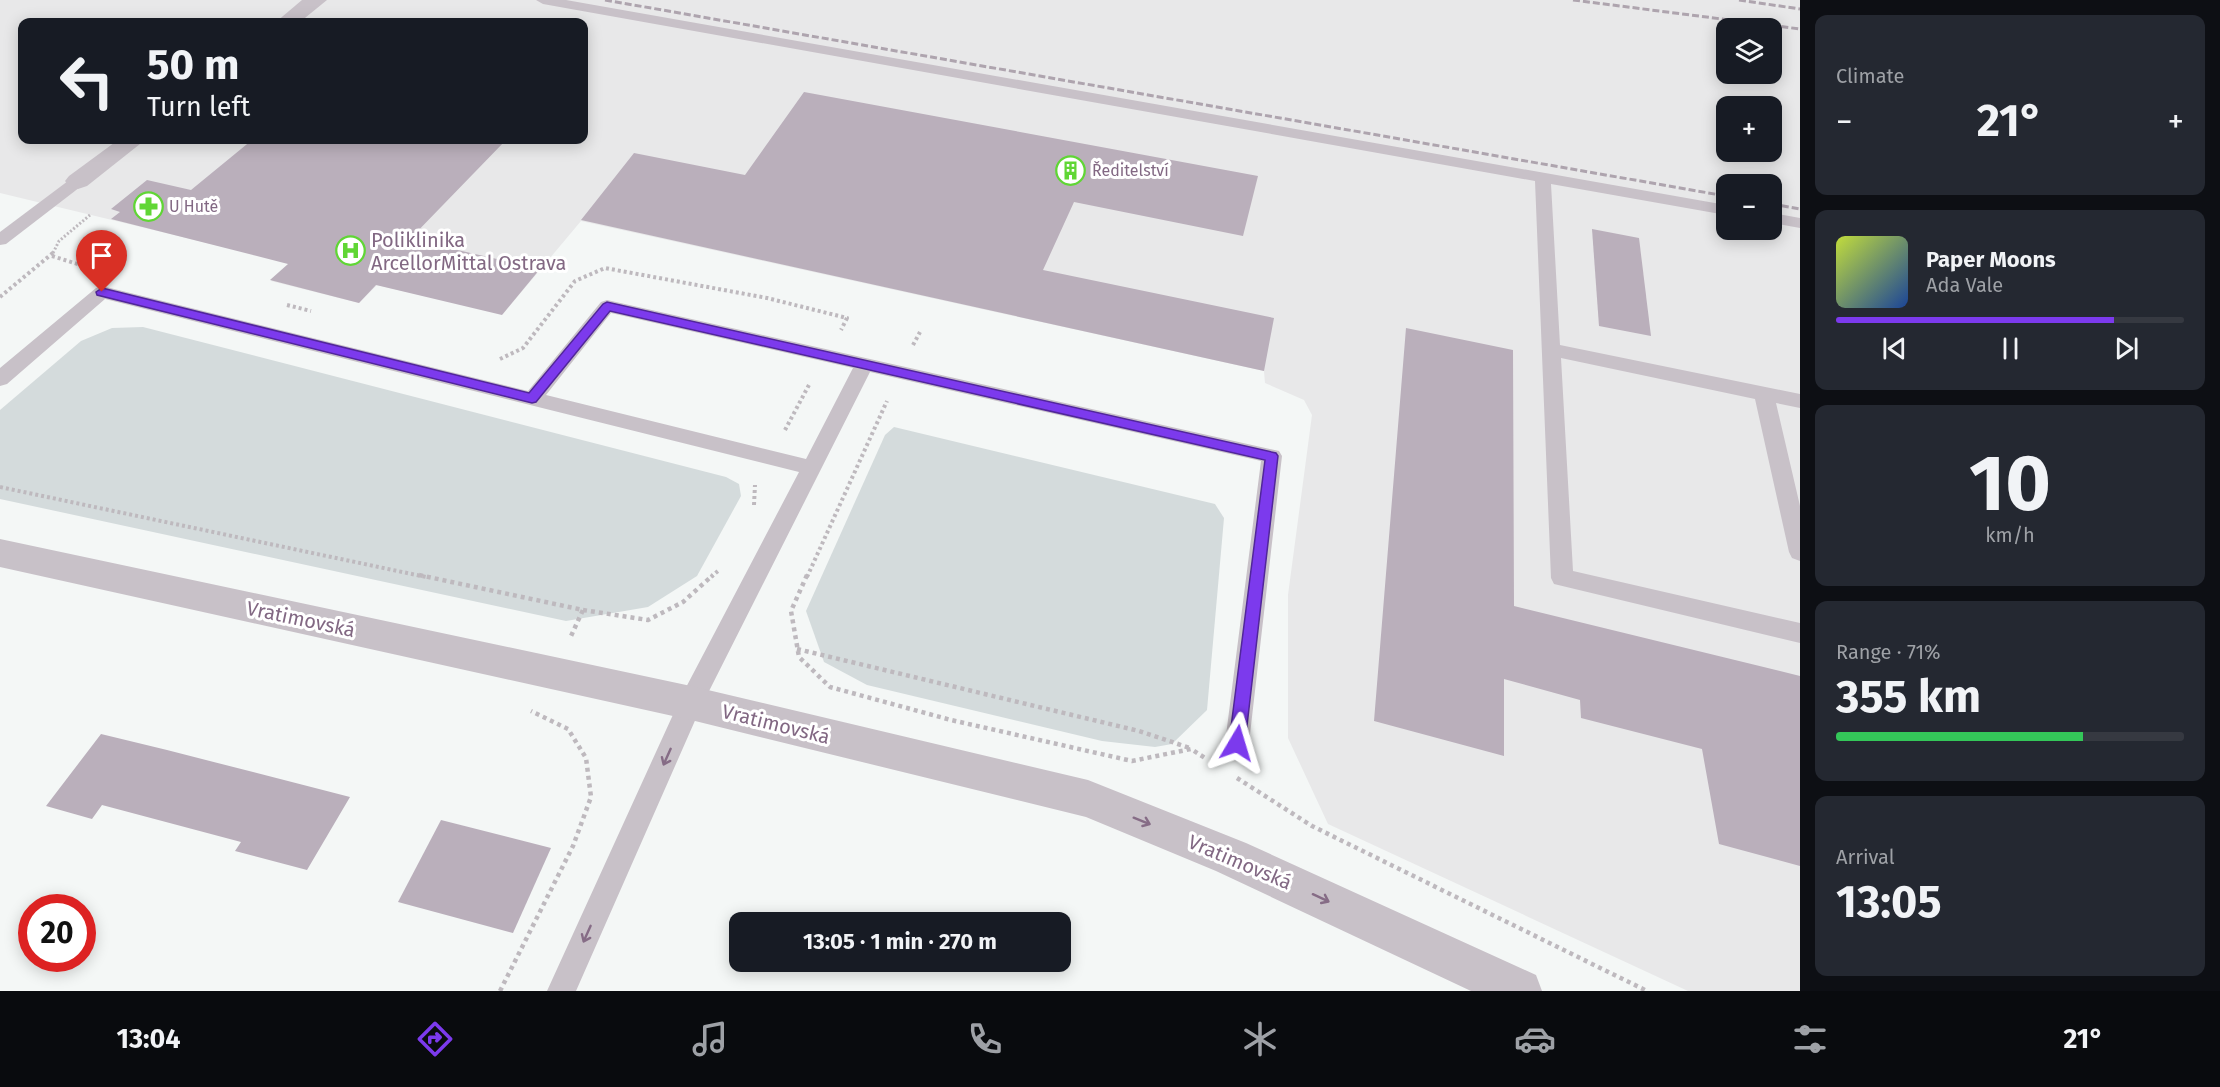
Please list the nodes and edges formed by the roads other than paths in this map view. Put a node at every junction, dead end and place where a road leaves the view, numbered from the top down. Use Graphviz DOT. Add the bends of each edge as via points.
graph roads {
  1 [pos="316,0"];
  2 [pos="543,0"];
  3 [pos="292,18"];
  4 [pos="128,144"];
  5 [pos="1543,177"];
  6 [pos="78,181"];
  7 [pos="1716,208"];
  8 [pos="1782,220"];
  9 [pos="1800,223"];
  10 [pos="0,240"];
  11 [pos="1551,349"];
  12 [pos="864,366"];
  13 [pos="0,379"];
  14 [pos="1764,394"];
  15 [pos="532,399"];
  16 [pos="1800,401"];
  17 [pos="812,468"];
  18 [pos="1800,552"];
  19 [pos="0,553"];
  20 [pos="1800,633"];
  21 [pos="691,703"];
  22 [pos="1237,743"];
  23 [pos="561,991"];
  24 [pos="1520,991"];
  1 -- 3 [label="street"];
  2 -- 5 [label="lane"];
  4 -- 6 [label="street"];
  5 -- 7 [label="lane"];
  5 -- 11 [label="lane"];
  6 -- 10 [label="lane"];
  8 -- 9 [label="lane"];
  11 -- 14 [label="lane"];
  11 -- 20 [label="lane" via="1563,578"];
  12 -- 15 [label="lane" via="607,306"];
  12 -- 17 [label="lane"];
  12 -- 22 [label="lane" via="1272,456"];
  13 -- 15 [label="lane" via="102,292"];
  14 -- 16 [label="lane"];
  14 -- 18 [label="lane"];
  15 -- 17 [label="lane"];
  17 -- 21 [label="lane"];
  19 -- 21 [label="street, Vratimovská"];
  21 -- 23 [label="lane, one-way"];
  21 -- 24 [label="street, Vratimovská, one-way" via="1088,799 1231,857"];
}
